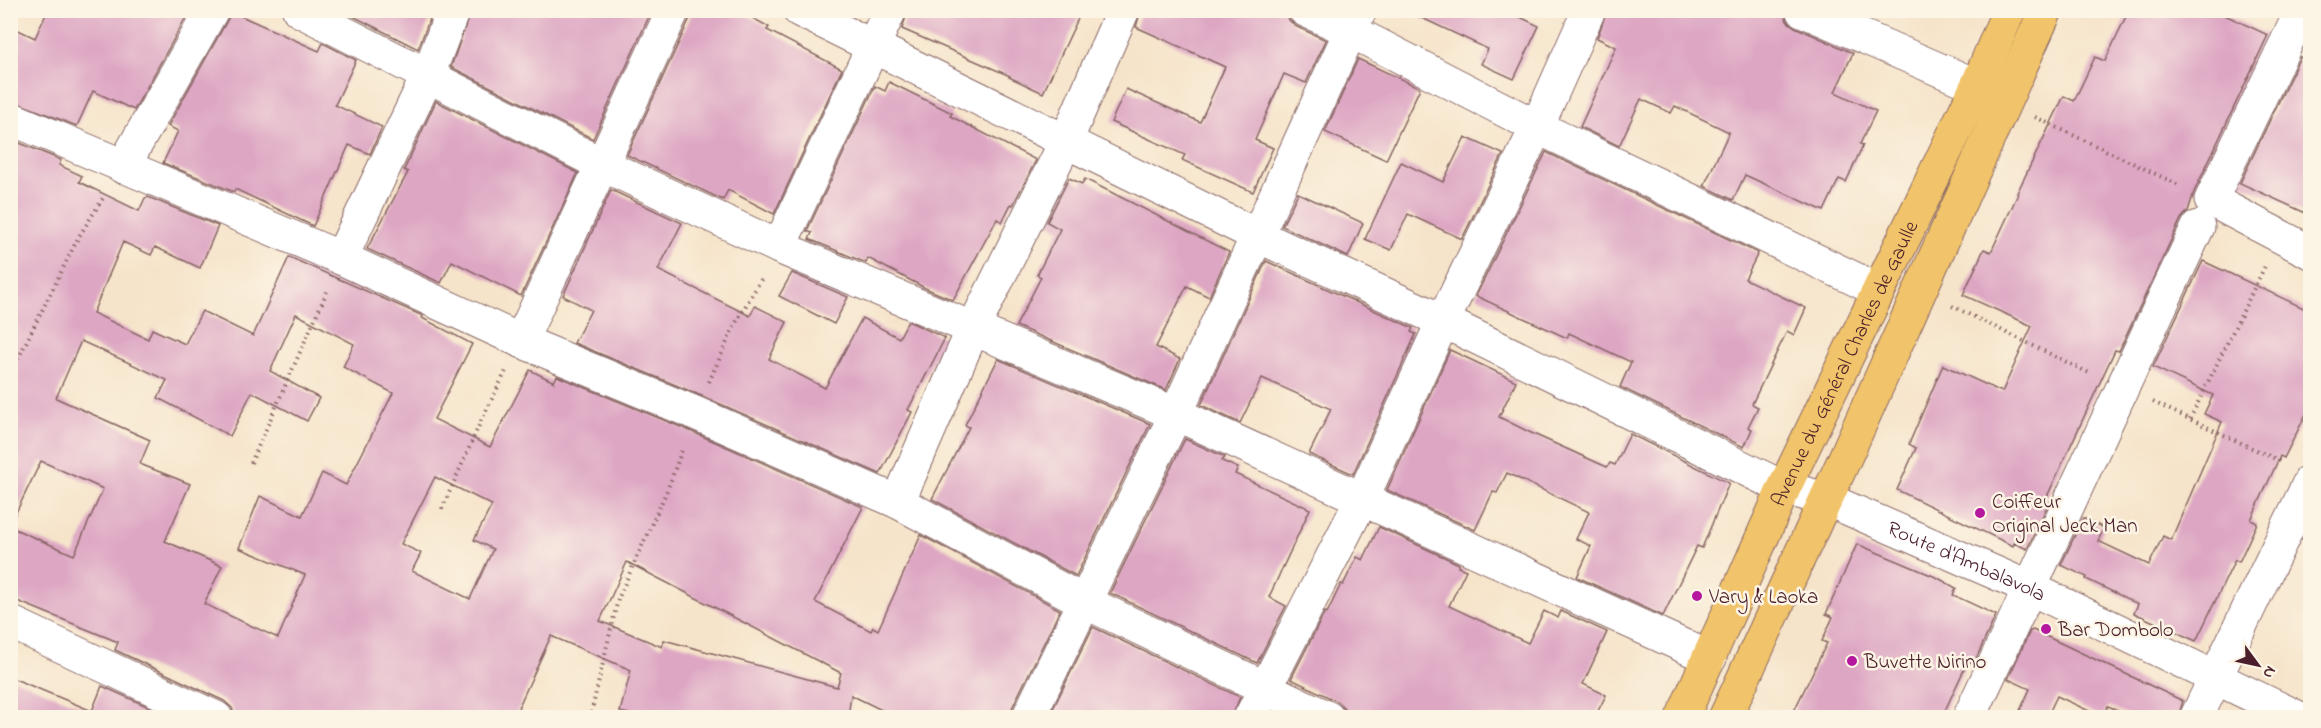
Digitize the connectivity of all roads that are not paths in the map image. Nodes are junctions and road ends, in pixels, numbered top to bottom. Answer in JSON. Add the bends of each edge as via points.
{"nodes":[{"id":1,"x":212,"y":10,"type":"edge"},
{"id":2,"x":299,"y":10,"type":"edge"},
{"id":3,"x":453,"y":10,"type":"edge"},
{"id":4,"x":673,"y":10,"type":"edge"},
{"id":5,"x":798,"y":10,"type":"edge"},
{"id":6,"x":890,"y":10,"type":"edge"},
{"id":7,"x":1123,"y":10,"type":"edge"},
{"id":8,"x":1305,"y":10,"type":"edge"},
{"id":9,"x":1589,"y":10,"type":"edge"},
{"id":10,"x":1802,"y":10,"type":"edge"},
{"id":11,"x":2009,"y":10,"type":"edge"},
{"id":12,"x":2046,"y":10,"type":"edge"},
{"id":13,"x":2302,"y":10,"type":"edge"},
{"id":14,"x":1356,"y":21,"type":"edge"},
{"id":15,"x":873,"y":47,"type":"junction"},
{"id":16,"x":428,"y":75,"type":"junction"},
{"id":17,"x":1974,"y":90,"type":"junction"},
{"id":18,"x":2003,"y":106,"type":"junction"},
{"id":19,"x":10,"y":118,"type":"edge"},
{"id":20,"x":1537,"y":127,"type":"junction"},
{"id":21,"x":1066,"y":141,"type":"junction"},
{"id":22,"x":603,"y":165,"type":"junction"},
{"id":23,"x":123,"y":167,"type":"junction"},
{"id":24,"x":2205,"y":214,"type":"junction"},
{"id":25,"x":1258,"y":236,"type":"junction"},
{"id":26,"x":779,"y":247,"type":"junction"},
{"id":27,"x":2310,"y":252,"type":"edge"},
{"id":28,"x":341,"y":258,"type":"junction"},
{"id":29,"x":1878,"y":290,"type":"junction"},
{"id":30,"x":1443,"y":321,"type":"junction"},
{"id":31,"x":973,"y":329,"type":"junction"},
{"id":32,"x":521,"y":341,"type":"junction"},
{"id":33,"x":1176,"y":414,"type":"junction"},
{"id":34,"x":2310,"y":481,"type":"edge"},
{"id":35,"x":1784,"y":488,"type":"junction"},
{"id":36,"x":1362,"y":499,"type":"junction"},
{"id":37,"x":1826,"y":499,"type":"junction"},
{"id":38,"x":898,"y":502,"type":"junction"},
{"id":39,"x":2030,"y":588,"type":"junction"},
{"id":40,"x":1085,"y":602,"type":"junction"},
{"id":41,"x":10,"y":622,"type":"edge"},
{"id":42,"x":1710,"y":658,"type":"junction"},
{"id":43,"x":2215,"y":677,"type":"junction"},
{"id":44,"x":1263,"y":688,"type":"junction"},
{"id":45,"x":216,"y":717,"type":"edge"},
{"id":46,"x":1028,"y":717,"type":"edge"},
{"id":47,"x":1250,"y":717,"type":"edge"},
{"id":48,"x":1328,"y":717,"type":"edge"},
{"id":49,"x":1682,"y":717,"type":"edge"},
{"id":50,"x":1725,"y":717,"type":"edge"},
{"id":51,"x":1969,"y":717,"type":"edge"},
{"id":52,"x":2196,"y":717,"type":"edge"},
{"id":53,"x":2299,"y":717,"type":"edge"}],
"edges":[{"from":1,"to":23,"type":"street"},
{"from":2,"to":16,"type":"street"},
{"from":3,"to":16,"type":"street"},
{"from":4,"to":22,"type":"street"},
{"from":5,"to":15,"type":"street","name":"Route d'Ambalavola"},
{"from":6,"to":15,"type":"street"},
{"from":7,"to":21,"type":"street"},
{"from":8,"to":14,"type":"street"},
{"from":9,"to":20,"type":"street"},
{"from":10,"to":17,"type":"street"},
{"from":11,"to":17,"type":"main road","name":"Avenue du Général Charles de Gaulle"},
{"from":12,"to":18,"type":"main road","name":"Avenue du Général Charles de Gaulle"},
{"from":13,"to":24,"type":"street"},
{"from":14,"to":20,"type":"street"},
{"from":14,"to":25,"type":"street"},
{"from":15,"to":21,"type":"street","name":"Route d'Ambalavola"},
{"from":15,"to":26,"type":"street"},
{"from":16,"to":22,"type":"street"},
{"from":16,"to":28,"type":"street"},
{"from":17,"to":18,"type":"main road"},
{"from":17,"to":18,"type":"main road"},
{"from":17,"to":29,"type":"main road","name":"Avenue du Général Charles de Gaulle"},
{"from":18,"to":37,"type":"main road","name":"Avenue du Général Charles de Gaulle"},
{"from":19,"to":23,"type":"street"},
{"from":20,"to":29,"type":"street"},
{"from":20,"to":30,"type":"street"},
{"from":21,"to":25,"type":"street","name":"Route d'Ambalavola"},
{"from":21,"to":31,"type":"street"},
{"from":22,"to":26,"type":"street"},
{"from":22,"to":32,"type":"street"},
{"from":23,"to":28,"type":"street"},
{"from":24,"to":27,"type":"street"},
{"from":24,"to":39,"type":"street"},
{"from":25,"to":30,"type":"street","name":"Route d'Ambalavola"},
{"from":25,"to":33,"type":"street"},
{"from":26,"to":31,"type":"street"},
{"from":28,"to":32,"type":"street"},
{"from":29,"to":35,"type":"main road","name":"Avenue du Général Charles de Gaulle"},
{"from":30,"to":35,"type":"street","name":"Route d'Ambalavola"},
{"from":30,"to":36,"type":"street"},
{"from":31,"to":33,"type":"street"},
{"from":31,"to":38,"type":"street"},
{"from":32,"to":38,"type":"street"},
{"from":33,"to":36,"type":"street"},
{"from":33,"to":40,"type":"street"},
{"from":34,"to":43,"type":"street"},
{"from":35,"to":37,"type":"street","name":"Route d'Ambalavola"},
{"from":35,"to":42,"type":"main road","name":"Avenue du Général Charles de Gaulle"},
{"from":36,"to":42,"type":"street"},
{"from":36,"to":44,"type":"street"},
{"from":37,"to":39,"type":"street","name":"Route d'Ambalavola"},
{"from":37,"to":50,"type":"main road","name":"Avenue du Général Charles de Gaulle"},
{"from":38,"to":40,"type":"street"},
{"from":39,"to":43,"type":"street","name":"Route d'Ambalavola"},
{"from":39,"to":51,"type":"street"},
{"from":40,"to":44,"type":"street"},
{"from":40,"to":46,"type":"street"},
{"from":41,"to":45,"type":"street"},
{"from":42,"to":49,"type":"main road","name":"Avenue du Général Charles de Gaulle"},
{"from":43,"to":52,"type":"street"},
{"from":43,"to":53,"type":"street","name":"Route d'Ambalavola"},
{"from":44,"to":47,"type":"street"},
{"from":44,"to":48,"type":"street"}]}
